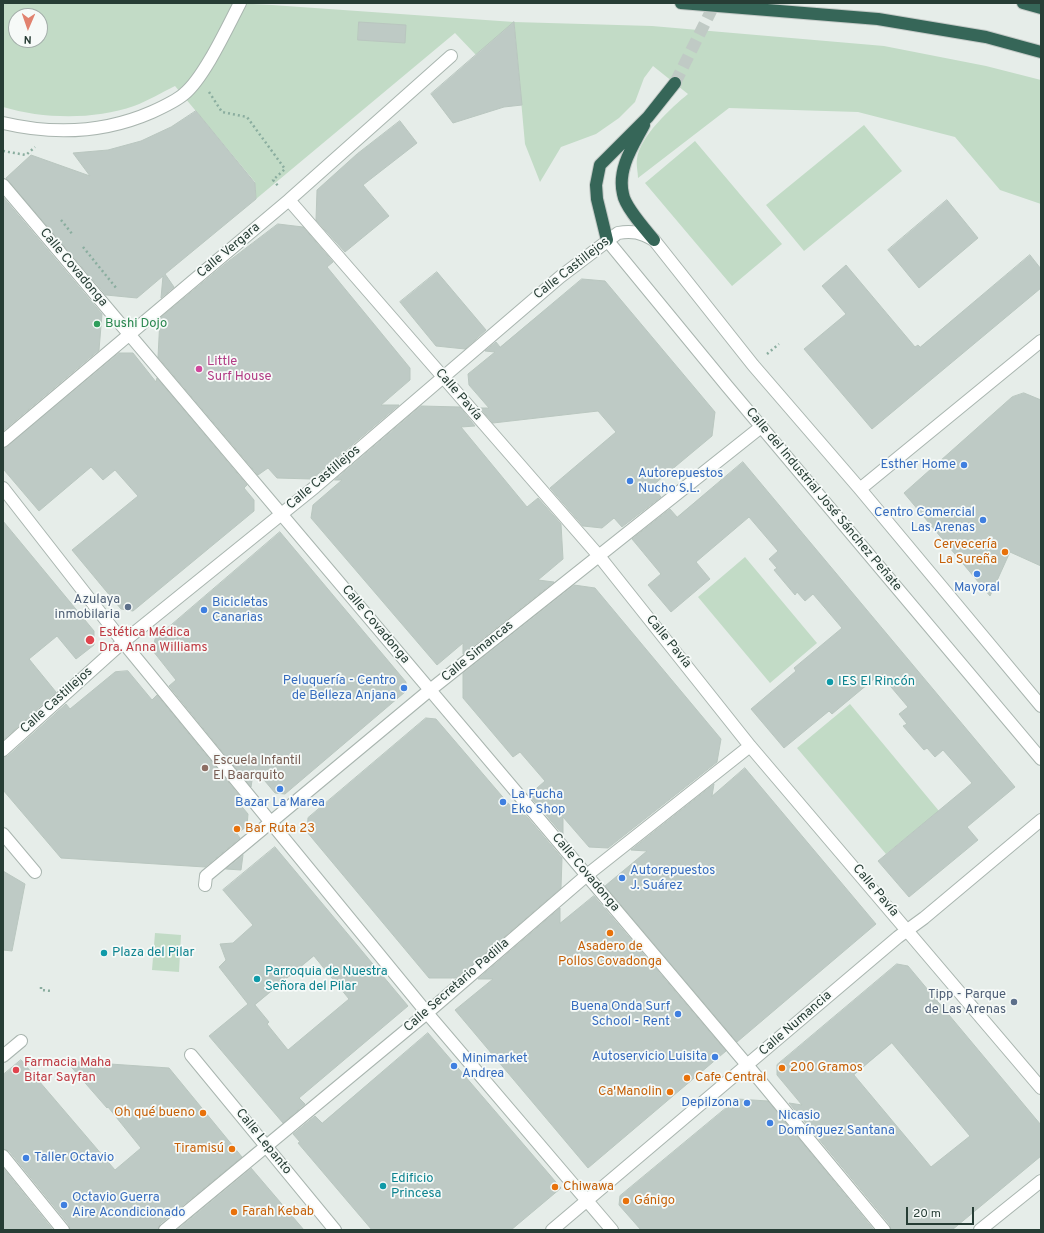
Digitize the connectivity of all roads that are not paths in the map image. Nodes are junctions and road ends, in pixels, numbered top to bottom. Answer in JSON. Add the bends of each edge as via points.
{"nodes":[{"id":1,"x":240,"y":3,"type":"edge"},
{"id":2,"x":681,"y":3,"type":"edge"},
{"id":3,"x":1023,"y":3,"type":"edge"},
{"id":4,"x":1041,"y":8,"type":"edge"},
{"id":5,"x":1041,"y":52,"type":"edge"},
{"id":6,"x":451,"y":56,"type":"dead end"},
{"id":7,"x":675,"y":82,"type":"tunnel mouth"},
{"id":8,"x":648,"y":117,"type":"junction"},
{"id":9,"x":3,"y":123,"type":"edge"},
{"id":10,"x":3,"y":185,"type":"edge"},
{"id":11,"x":289,"y":200,"type":"junction"},
{"id":12,"x":607,"y":240,"type":"junction"},
{"id":13,"x":654,"y":240,"type":"junction"},
{"id":14,"x":130,"y":335,"type":"junction"},
{"id":15,"x":1041,"y":341,"type":"edge"},
{"id":16,"x":442,"y":377,"type":"junction"},
{"id":17,"x":761,"y":426,"type":"junction"},
{"id":18,"x":3,"y":441,"type":"edge"},
{"id":19,"x":3,"y":488,"type":"edge"},
{"id":20,"x":860,"y":489,"type":"junction"},
{"id":21,"x":281,"y":514,"type":"junction"},
{"id":22,"x":599,"y":556,"type":"junction"},
{"id":23,"x":123,"y":642,"type":"junction"},
{"id":24,"x":430,"y":690,"type":"junction"},
{"id":25,"x":1041,"y":706,"type":"edge"},
{"id":26,"x":750,"y":746,"type":"junction"},
{"id":27,"x":3,"y":750,"type":"edge"},
{"id":28,"x":1041,"y":759,"type":"edge"},
{"id":29,"x":1041,"y":820,"type":"edge"},
{"id":30,"x":271,"y":822,"type":"junction"},
{"id":31,"x":3,"y":834,"type":"edge"},
{"id":32,"x":35,"y":872,"type":"dead end"},
{"id":33,"x":586,"y":875,"type":"junction"},
{"id":34,"x":205,"y":886,"type":"dead end"},
{"id":35,"x":908,"y":929,"type":"junction"},
{"id":36,"x":427,"y":1013,"type":"junction"},
{"id":37,"x":21,"y":1041,"type":"dead end"},
{"id":38,"x":191,"y":1055,"type":"dead end"},
{"id":39,"x":3,"y":1056,"type":"edge"},
{"id":40,"x":748,"y":1066,"type":"junction"},
{"id":41,"x":1041,"y":1088,"type":"edge"},
{"id":42,"x":266,"y":1146,"type":"junction"},
{"id":43,"x":3,"y":1156,"type":"edge"},
{"id":44,"x":1041,"y":1181,"type":"edge"},
{"id":45,"x":588,"y":1200,"type":"junction"},
{"id":46,"x":63,"y":1230,"type":"edge"},
{"id":47,"x":165,"y":1230,"type":"edge"},
{"id":48,"x":335,"y":1230,"type":"edge"},
{"id":49,"x":552,"y":1230,"type":"edge"},
{"id":50,"x":612,"y":1230,"type":"edge"},
{"id":51,"x":884,"y":1230,"type":"edge"},
{"id":52,"x":980,"y":1230,"type":"edge"}],
"edges":[{"from":1,"to":9,"type":"street","via":[[199,76],[185,94],[161,108],[134,120],[105,128],[52,131]]},
{"from":2,"to":5,"type":"highway","via":[[878,19],[986,37]]},
{"from":3,"to":4,"type":"highway"},
{"from":6,"to":11,"type":"street","name":"Calle Vergara"},
{"from":7,"to":8,"type":"highway"},
{"from":8,"to":12,"type":"highway","via":[[600,165],[597,174],[597,199]]},
{"from":8,"to":13,"type":"highway","via":[[626,162],[622,179],[623,195]]},
{"from":10,"to":14,"type":"street","name":"Calle Covadonga"},
{"from":11,"to":14,"type":"street","name":"Calle Vergara"},
{"from":11,"to":16,"type":"street","name":"Calle Pavía"},
{"from":12,"to":13,"type":"street","name":"Calle Castillejos","via":[[629,230]]},
{"from":12,"to":16,"type":"street","name":"Calle Castillejos"},
{"from":12,"to":17,"type":"street","name":"Calle del Industrial José Sánchez Peñate"},
{"from":13,"to":20,"type":"street","via":[[753,365]]},
{"from":14,"to":18,"type":"street","name":"Calle Vergara"},
{"from":14,"to":21,"type":"street","name":"Calle Covadonga"},
{"from":15,"to":20,"type":"street"},
{"from":16,"to":21,"type":"street","name":"Calle Castillejos"},
{"from":16,"to":22,"type":"street","name":"Calle Pavía"},
{"from":17,"to":22,"type":"street","name":"Calle Simancas"},
{"from":17,"to":28,"type":"street","name":"Calle del Industrial José Sánchez Peñate"},
{"from":19,"to":23,"type":"street"},
{"from":20,"to":25,"type":"street"},
{"from":21,"to":23,"type":"street","name":"Calle Castillejos"},
{"from":21,"to":24,"type":"street","name":"Calle Covadonga"},
{"from":22,"to":24,"type":"street","name":"Calle Simancas"},
{"from":22,"to":26,"type":"street","name":"Calle Pavía"},
{"from":23,"to":27,"type":"street","name":"Calle Castillejos"},
{"from":23,"to":30,"type":"street"},
{"from":24,"to":30,"type":"street","name":"Calle Simancas"},
{"from":24,"to":33,"type":"street","name":"Calle Covadonga"},
{"from":26,"to":33,"type":"street","name":"Calle Secretario Padilla"},
{"from":26,"to":35,"type":"street","name":"Calle Pavía"},
{"from":29,"to":35,"type":"street","name":"Calle Numancia"},
{"from":30,"to":34,"type":"street","name":"Calle Simancas","via":[[206,876]]},
{"from":30,"to":36,"type":"street"},
{"from":31,"to":32,"type":"street"},
{"from":33,"to":36,"type":"street","name":"Calle Secretario Padilla"},
{"from":33,"to":40,"type":"street","name":"Calle Covadonga"},
{"from":35,"to":40,"type":"street","name":"Calle Numancia"},
{"from":35,"to":41,"type":"street","name":"Calle Pavía"},
{"from":36,"to":42,"type":"street","name":"Calle Secretario Padilla"},
{"from":36,"to":45,"type":"street"},
{"from":37,"to":39,"type":"street"},
{"from":38,"to":42,"type":"street","name":"Calle Lepanto"},
{"from":40,"to":45,"type":"street","name":"Calle Numancia"},
{"from":40,"to":51,"type":"street","name":"Calle Covadonga"},
{"from":42,"to":47,"type":"street","name":"Calle Secretario Padilla"},
{"from":42,"to":48,"type":"street","name":"Calle Lepanto"},
{"from":43,"to":46,"type":"street"},
{"from":44,"to":52,"type":"street"},
{"from":45,"to":49,"type":"street","name":"Calle Numancia"},
{"from":45,"to":50,"type":"street"}]}
